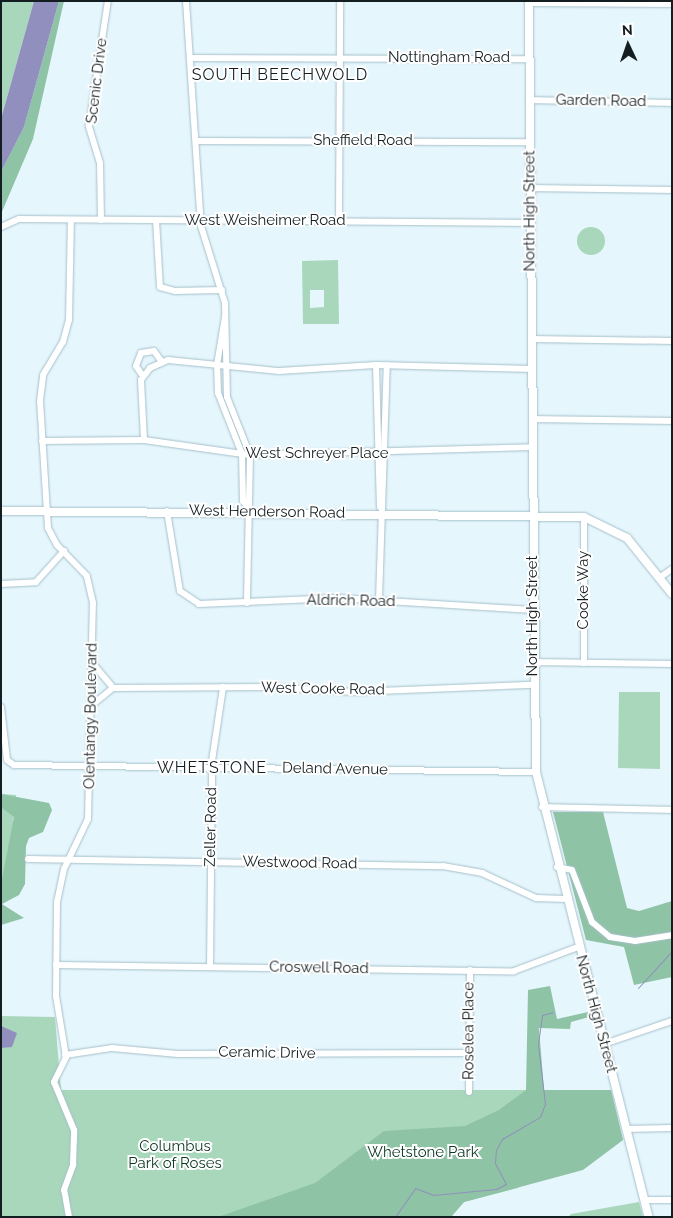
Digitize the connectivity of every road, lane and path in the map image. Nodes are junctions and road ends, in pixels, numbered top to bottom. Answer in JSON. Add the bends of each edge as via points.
{"nodes":[{"id":1,"x":108,"y":1,"type":"edge"},
{"id":2,"x":186,"y":1,"type":"edge"},
{"id":3,"x":340,"y":1,"type":"edge"},
{"id":4,"x":529,"y":2,"type":"edge"},
{"id":5,"x":672,"y":4,"type":"edge"},
{"id":6,"x":190,"y":58,"type":"junction"},
{"id":7,"x":340,"y":58,"type":"junction"},
{"id":8,"x":529,"y":59,"type":"junction"},
{"id":9,"x":530,"y":100,"type":"junction"},
{"id":10,"x":672,"y":102,"type":"edge"},
{"id":11,"x":196,"y":141,"type":"junction"},
{"id":12,"x":340,"y":141,"type":"junction"},
{"id":13,"x":530,"y":142,"type":"junction"},
{"id":14,"x":530,"y":188,"type":"junction"},
{"id":15,"x":672,"y":190,"type":"edge"},
{"id":16,"x":71,"y":220,"type":"junction"},
{"id":17,"x":101,"y":220,"type":"junction"},
{"id":18,"x":156,"y":220,"type":"junction"},
{"id":19,"x":201,"y":221,"type":"junction"},
{"id":20,"x":340,"y":222,"type":"junction"},
{"id":21,"x":530,"y":223,"type":"junction"},
{"id":22,"x":1,"y":227,"type":"edge"},
{"id":23,"x":222,"y":290,"type":"junction"},
{"id":24,"x":531,"y":339,"type":"junction"},
{"id":25,"x":672,"y":341,"type":"edge"},
{"id":26,"x":162,"y":362,"type":"junction"},
{"id":27,"x":376,"y":364,"type":"junction"},
{"id":28,"x":220,"y":365,"type":"junction"},
{"id":29,"x":387,"y":365,"type":"junction"},
{"id":30,"x":532,"y":369,"type":"junction"},
{"id":31,"x":143,"y":376,"type":"junction"},
{"id":32,"x":532,"y":419,"type":"junction"},
{"id":33,"x":672,"y":421,"type":"edge"},
{"id":34,"x":144,"y":440,"type":"junction"},
{"id":35,"x":42,"y":441,"type":"junction"},
{"id":36,"x":532,"y":447,"type":"junction"},
{"id":37,"x":242,"y":454,"type":"junction"},
{"id":38,"x":250,"y":455,"type":"junction"},
{"id":39,"x":377,"y":455,"type":"junction"},
{"id":40,"x":385,"y":455,"type":"junction"},
{"id":41,"x":248,"y":509,"type":"junction"},
{"id":42,"x":380,"y":510,"type":"junction"},
{"id":43,"x":1,"y":511,"type":"edge"},
{"id":44,"x":46,"y":511,"type":"junction"},
{"id":45,"x":167,"y":511,"type":"junction"},
{"id":46,"x":533,"y":515,"type":"junction"},
{"id":47,"x":584,"y":517,"type":"junction"},
{"id":48,"x":64,"y":551,"type":"junction"},
{"id":49,"x":672,"y":569,"type":"edge"},
{"id":50,"x":659,"y":578,"type":"junction"},
{"id":51,"x":1,"y":584,"type":"edge"},
{"id":52,"x":672,"y":594,"type":"edge"},
{"id":53,"x":379,"y":600,"type":"junction"},
{"id":54,"x":247,"y":603,"type":"junction"},
{"id":55,"x":533,"y":610,"type":"junction"},
{"id":56,"x":92,"y":661,"type":"junction"},
{"id":57,"x":533,"y":662,"type":"junction"},
{"id":58,"x":584,"y":663,"type":"junction"},
{"id":59,"x":672,"y":664,"type":"edge"},
{"id":60,"x":533,"y":685,"type":"junction"},
{"id":61,"x":223,"y":687,"type":"junction"},
{"id":62,"x":113,"y":688,"type":"junction"},
{"id":63,"x":1,"y":707,"type":"edge"},
{"id":64,"x":91,"y":707,"type":"junction"},
{"id":65,"x":90,"y":766,"type":"junction"},
{"id":66,"x":212,"y":768,"type":"junction"},
{"id":67,"x":536,"y":772,"type":"junction"},
{"id":68,"x":542,"y":807,"type":"junction"},
{"id":69,"x":672,"y":810,"type":"edge"},
{"id":70,"x":28,"y":859,"type":"dead end"},
{"id":71,"x":70,"y":859,"type":"junction"},
{"id":72,"x":211,"y":861,"type":"junction"},
{"id":73,"x":557,"y":867,"type":"junction"},
{"id":74,"x":566,"y":899,"type":"junction"},
{"id":75,"x":672,"y":935,"type":"edge"},
{"id":76,"x":578,"y":947,"type":"junction"},
{"id":77,"x":56,"y":965,"type":"junction"},
{"id":78,"x":210,"y":967,"type":"junction"},
{"id":79,"x":470,"y":970,"type":"junction"},
{"id":80,"x":672,"y":1020,"type":"edge"},
{"id":81,"x":604,"y":1044,"type":"junction"},
{"id":82,"x":469,"y":1053,"type":"junction"},
{"id":83,"x":65,"y":1055,"type":"junction"},
{"id":84,"x":469,"y":1092,"type":"dead end"},
{"id":85,"x":626,"y":1128,"type":"junction"},
{"id":86,"x":672,"y":1128,"type":"edge"},
{"id":87,"x":645,"y":1200,"type":"junction"},
{"id":88,"x":672,"y":1200,"type":"edge"},
{"id":89,"x":69,"y":1217,"type":"edge"},
{"id":90,"x":649,"y":1217,"type":"edge"}],
"edges":[{"from":1,"to":17,"type":"street","name":"Scenic Drive","via":[[90,126],[100,163]]},
{"from":2,"to":6,"type":"street"},
{"from":3,"to":7,"type":"street"},
{"from":4,"to":5,"type":"street"},
{"from":4,"to":8,"type":"main road","name":"North High Street"},
{"from":6,"to":7,"type":"street","name":"Nottingham Road"},
{"from":6,"to":11,"type":"street"},
{"from":7,"to":8,"type":"street","name":"Nottingham Road"},
{"from":7,"to":12,"type":"street"},
{"from":8,"to":9,"type":"main road","name":"North High Street"},
{"from":9,"to":10,"type":"street","name":"Garden Road"},
{"from":9,"to":13,"type":"main road","name":"North High Street"},
{"from":11,"to":12,"type":"street","name":"Sheffield Road"},
{"from":11,"to":19,"type":"street"},
{"from":12,"to":13,"type":"street","name":"Sheffield Road"},
{"from":12,"to":20,"type":"street"},
{"from":13,"to":14,"type":"main road","name":"North High Street"},
{"from":14,"to":15,"type":"street"},
{"from":14,"to":21,"type":"main road","name":"North High Street"},
{"from":16,"to":17,"type":"street","name":"West Weisheimer Road"},
{"from":16,"to":22,"type":"street","name":"West Weisheimer Road","via":[[13,220]]},
{"from":16,"to":35,"type":"street","name":"Olentangy Boulevard","via":[[69,320],[63,342],[43,375]]},
{"from":17,"to":18,"type":"street","name":"West Weisheimer Road"},
{"from":18,"to":19,"type":"street","name":"West Weisheimer Road"},
{"from":18,"to":23,"type":"street","via":[[158,281],[163,289]]},
{"from":19,"to":20,"type":"street","name":"West Weisheimer Road"},
{"from":19,"to":23,"type":"street","via":[[206,247]]},
{"from":20,"to":21,"type":"street","name":"West Weisheimer Road"},
{"from":21,"to":24,"type":"main road","name":"North High Street"},
{"from":23,"to":28,"type":"street","via":[[225,316]]},
{"from":24,"to":25,"type":"street"},
{"from":24,"to":30,"type":"main road","name":"North High Street"},
{"from":26,"to":28,"type":"street"},
{"from":26,"to":31,"type":"street"},
{"from":26,"to":31,"type":"street","via":[[151,351],[137,358],[136,369]]},
{"from":27,"to":28,"type":"street","via":[[279,372]]},
{"from":27,"to":29,"type":"street"},
{"from":27,"to":39,"type":"street"},
{"from":28,"to":37,"type":"street","via":[[222,408]]},
{"from":28,"to":38,"type":"street","via":[[227,396]]},
{"from":29,"to":30,"type":"street"},
{"from":29,"to":40,"type":"street"},
{"from":30,"to":32,"type":"main road","name":"North High Street"},
{"from":31,"to":34,"type":"street","via":[[139,395]]},
{"from":32,"to":33,"type":"street"},
{"from":32,"to":36,"type":"main road","name":"North High Street"},
{"from":34,"to":35,"type":"street","name":"West Schreyer Place"},
{"from":34,"to":37,"type":"street","name":"West Schreyer Place"},
{"from":35,"to":44,"type":"street","name":"Olentangy Boulevard"},
{"from":36,"to":40,"type":"street","name":"West Schreyer Place"},
{"from":36,"to":46,"type":"main road","name":"North High Street"},
{"from":37,"to":38,"type":"street","name":"West Schreyer Place"},
{"from":37,"to":41,"type":"street","via":[[243,501]]},
{"from":38,"to":39,"type":"street","name":"West Schreyer Place"},
{"from":38,"to":41,"type":"street","via":[[251,501]]},
{"from":39,"to":40,"type":"street","name":"West Schreyer Place"},
{"from":39,"to":42,"type":"street"},
{"from":40,"to":42,"type":"street"},
{"from":41,"to":42,"type":"main road","name":"West Henderson Road"},
{"from":41,"to":45,"type":"main road","name":"West Henderson Road"},
{"from":41,"to":54,"type":"street"},
{"from":42,"to":46,"type":"main road","name":"West Henderson Road"},
{"from":42,"to":53,"type":"street"},
{"from":43,"to":44,"type":"main road","name":"West Henderson Road"},
{"from":44,"to":45,"type":"main road","name":"West Henderson Road"},
{"from":44,"to":48,"type":"street","name":"Olentangy Boulevard","via":[[50,534]]},
{"from":45,"to":54,"type":"street","name":"Aldrich Road","via":[[182,594],[199,604]]},
{"from":46,"to":47,"type":"main road","name":"West Henderson Road"},
{"from":46,"to":55,"type":"main road","name":"North High Street"},
{"from":47,"to":50,"type":"main road","name":"West Henderson Road","via":[[621,532]]},
{"from":47,"to":58,"type":"street","name":"Cooke Way"},
{"from":48,"to":51,"type":"street","via":[[36,582]]},
{"from":48,"to":56,"type":"street","name":"Olentangy Boulevard","via":[[79,564],[90,585]]},
{"from":49,"to":50,"type":"street"},
{"from":50,"to":52,"type":"main road","name":"West Henderson Road"},
{"from":53,"to":54,"type":"street","name":"Aldrich Road"},
{"from":53,"to":55,"type":"street","name":"Aldrich Road"},
{"from":55,"to":57,"type":"main road","name":"North High Street"},
{"from":56,"to":62,"type":"street","via":[[103,682]]},
{"from":56,"to":64,"type":"street","name":"Olentangy Boulevard"},
{"from":57,"to":58,"type":"street"},
{"from":57,"to":60,"type":"main road","name":"North High Street"},
{"from":58,"to":59,"type":"street"},
{"from":60,"to":61,"type":"street","name":"West Cooke Road","via":[[355,692]]},
{"from":60,"to":67,"type":"main road","name":"North High Street"},
{"from":61,"to":62,"type":"street","name":"West Cooke Road"},
{"from":61,"to":66,"type":"street","name":"Zeller Road","via":[[215,719]]},
{"from":62,"to":64,"type":"street","via":[[99,695]]},
{"from":63,"to":65,"type":"street","name":"Deland Avenue","via":[[7,760],[14,765]]},
{"from":64,"to":65,"type":"street","name":"Olentangy Boulevard"},
{"from":65,"to":66,"type":"street","name":"Deland Avenue"},
{"from":65,"to":71,"type":"street","name":"Olentangy Boulevard","via":[[88,819]]},
{"from":66,"to":67,"type":"street","name":"Deland Avenue"},
{"from":66,"to":72,"type":"street","name":"Zeller Road"},
{"from":67,"to":68,"type":"main road","name":"North High Street"},
{"from":68,"to":69,"type":"street"},
{"from":68,"to":73,"type":"main road","name":"North High Street"},
{"from":70,"to":71,"type":"street","name":"Westwood Road"},
{"from":71,"to":72,"type":"street","name":"Westwood Road"},
{"from":71,"to":77,"type":"street","name":"Olentangy Boulevard","via":[[57,902]]},
{"from":72,"to":74,"type":"street","name":"Westwood Road","via":[[443,866],[482,873],[536,898]]},
{"from":72,"to":78,"type":"street","name":"Zeller Road"},
{"from":73,"to":74,"type":"main road","name":"North High Street"},
{"from":73,"to":75,"type":"street","via":[[571,868],[592,922],[610,937],[635,941]]},
{"from":74,"to":76,"type":"main road","name":"North High Street"},
{"from":76,"to":79,"type":"street","name":"Croswell Road","via":[[523,970]]},
{"from":76,"to":81,"type":"main road","name":"North High Street"},
{"from":77,"to":78,"type":"street","name":"Croswell Road"},
{"from":77,"to":83,"type":"street","name":"Olentangy Boulevard"},
{"from":78,"to":79,"type":"street","name":"Croswell Road"},
{"from":79,"to":82,"type":"street","name":"Roselea Place"},
{"from":80,"to":81,"type":"street"},
{"from":81,"to":85,"type":"main road","name":"North High Street"},
{"from":82,"to":83,"type":"street","name":"Ceramic Drive","via":[[178,1054],[107,1048]]},
{"from":82,"to":84,"type":"street","name":"Roselea Place"},
{"from":83,"to":89,"type":"street","name":"Olentangy Boulevard","via":[[54,1082],[74,1130],[73,1165],[64,1190]]},
{"from":85,"to":86,"type":"street"},
{"from":85,"to":87,"type":"main road","name":"North High Street"},
{"from":87,"to":88,"type":"street"},
{"from":87,"to":90,"type":"main road","name":"North High Street"}]}
